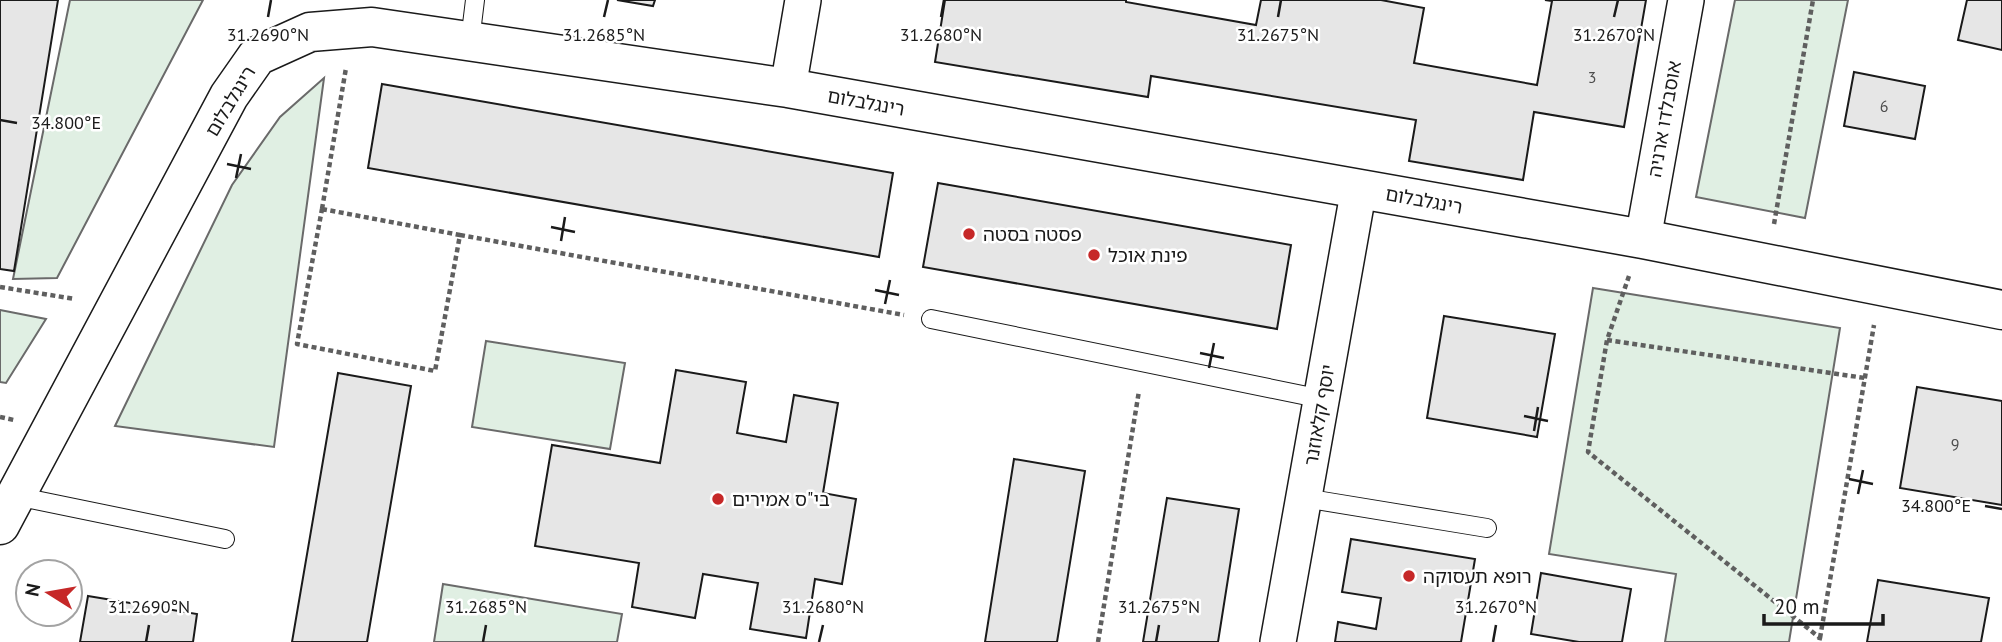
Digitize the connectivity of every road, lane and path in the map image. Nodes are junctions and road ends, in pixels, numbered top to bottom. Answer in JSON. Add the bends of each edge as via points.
{"nodes":[{"id":1,"x":475,"y":0,"type":"edge"},
{"id":2,"x":803,"y":0,"type":"edge"},
{"id":3,"x":1686,"y":0,"type":"edge"},
{"id":4,"x":1813,"y":0,"type":"edge"},
{"id":5,"x":352,"y":29,"type":"junction"},
{"id":6,"x":470,"y":41,"type":"junction"},
{"id":7,"x":788,"y":88,"type":"junction"},
{"id":8,"x":1359,"y":188,"type":"junction"},
{"id":9,"x":322,"y":209,"type":"junction"},
{"id":10,"x":460,"y":235,"type":"junction"},
{"id":11,"x":1643,"y":239,"type":"junction"},
{"id":12,"x":1767,"y":263,"type":"junction"},
{"id":13,"x":1881,"y":285,"type":"junction"},
{"id":14,"x":0,"y":288,"type":"edge"},
{"id":15,"x":117,"y":305,"type":"junction"},
{"id":16,"x":2002,"y":310,"type":"edge"},
{"id":17,"x":931,"y":319,"type":"joint"},
{"id":18,"x":1606,"y":340,"type":"junction"},
{"id":19,"x":1143,"y":363,"type":"junction"},
{"id":20,"x":1865,"y":378,"type":"junction"},
{"id":21,"x":1322,"y":400,"type":"junction"},
{"id":22,"x":1304,"y":498,"type":"junction"},
{"id":23,"x":8,"y":511,"type":"edge"},
{"id":24,"x":1487,"y":528,"type":"dead end"},
{"id":25,"x":225,"y":539,"type":"dead end"},
{"id":26,"x":1820,"y":640,"type":"edge"},
{"id":27,"x":1098,"y":642,"type":"edge"},
{"id":28,"x":1278,"y":642,"type":"edge"}],
"edges":[{"from":1,"to":6,"type":"lane"},
{"from":2,"to":7,"type":"street"},
{"from":3,"to":11,"type":"street","name":"אוסבלדו ארניה"},
{"from":4,"to":12,"type":"path"},
{"from":5,"to":6,"type":"street","name":"רינגלבלום","via":[[372,27]]},
{"from":5,"to":9,"type":"path"},
{"from":5,"to":15,"type":"street","name":"רינגלבלום","via":[[310,32],[257,56],[229,96]]},
{"from":6,"to":7,"type":"street","name":"רינגלבלום"},
{"from":7,"to":8,"type":"street","name":"רינגלבלום"},
{"from":8,"to":11,"type":"street","name":"רינגלבלום"},
{"from":8,"to":21,"type":"street","name":"יוסף קלאוזנר"},
{"from":9,"to":10,"type":"path"},
{"from":9,"to":10,"type":"path","via":[[297,344],[423,368],[435,370]]},
{"from":10,"to":17,"type":"path"},
{"from":11,"to":12,"type":"street","name":"רינגלבלום"},
{"from":11,"to":18,"type":"path"},
{"from":12,"to":13,"type":"street","name":"רינגלבלום"},
{"from":13,"to":16,"type":"street","name":"רינגלבלום"},
{"from":13,"to":20,"type":"path"},
{"from":14,"to":15,"type":"path"},
{"from":15,"to":23,"type":"street","name":"רינגלבלום"},
{"from":17,"to":19,"type":"lane"},
{"from":18,"to":20,"type":"path"},
{"from":18,"to":26,"type":"path","via":[[1587,452]]},
{"from":19,"to":21,"type":"lane"},
{"from":19,"to":27,"type":"path"},
{"from":20,"to":26,"type":"path"},
{"from":21,"to":22,"type":"street","name":"יוסף קלאוזנר"},
{"from":22,"to":24,"type":"lane"},
{"from":22,"to":28,"type":"street","name":"יוסף קלאוזנר"},
{"from":23,"to":25,"type":"lane"}]}
